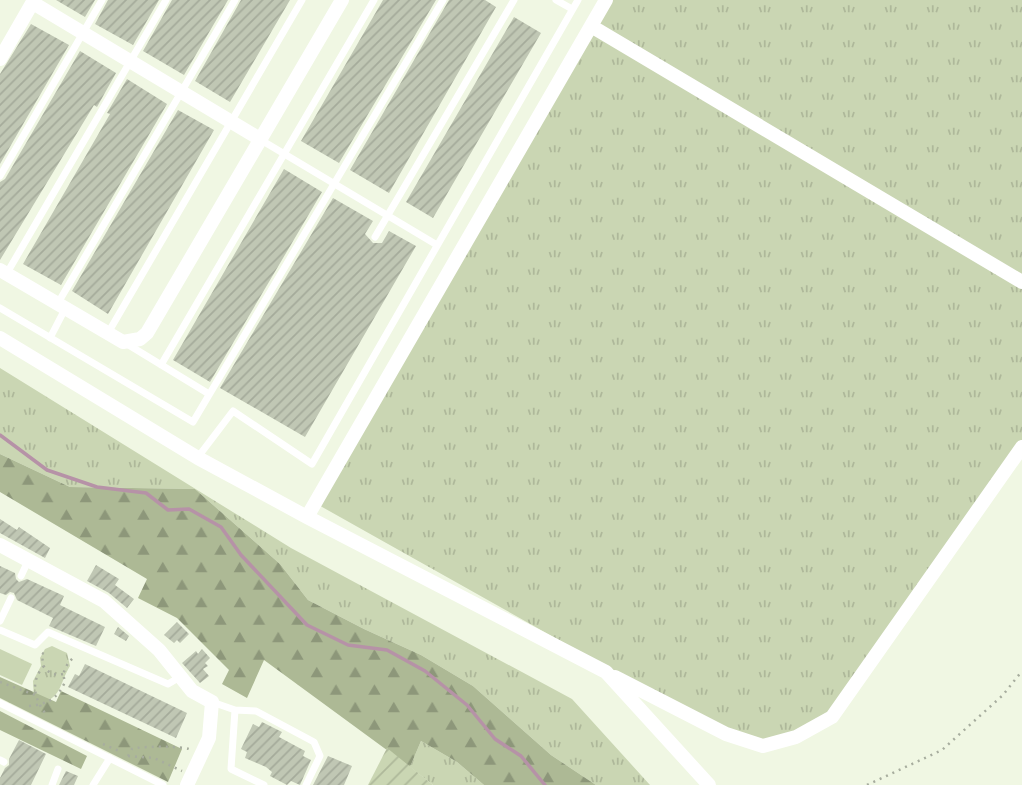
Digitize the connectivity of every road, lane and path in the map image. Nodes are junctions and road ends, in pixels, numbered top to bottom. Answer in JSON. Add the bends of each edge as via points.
{"nodes":[{"id":1,"x":102,"y":0,"type":"edge"},
{"id":2,"x":166,"y":0,"type":"edge"},
{"id":3,"x":235,"y":0,"type":"edge"},
{"id":4,"x":302,"y":0,"type":"edge"},
{"id":5,"x":341,"y":0,"type":"edge"},
{"id":6,"x":374,"y":0,"type":"edge"},
{"id":7,"x":443,"y":0,"type":"edge"},
{"id":8,"x":514,"y":0,"type":"edge"},
{"id":9,"x":556,"y":0,"type":"edge"},
{"id":10,"x":578,"y":0,"type":"edge"},
{"id":11,"x":606,"y":0,"type":"edge"},
{"id":12,"x":33,"y":2,"type":"edge"},
{"id":13,"x":572,"y":9,"type":"junction"},
{"id":14,"x":591,"y":26,"type":"junction"},
{"id":15,"x":83,"y":33,"type":"junction"},
{"id":16,"x":0,"y":59,"type":"edge"},
{"id":17,"x":130,"y":62,"type":"junction"},
{"id":18,"x":181,"y":92,"type":"junction"},
{"id":19,"x":231,"y":122,"type":"junction"},
{"id":20,"x":260,"y":139,"type":"junction"},
{"id":21,"x":285,"y":154,"type":"junction"},
{"id":22,"x":0,"y":176,"type":"edge"},
{"id":23,"x":334,"y":184,"type":"junction"},
{"id":24,"x":388,"y":216,"type":"junction"},
{"id":25,"x":375,"y":237,"type":"dead end"},
{"id":26,"x":437,"y":245,"type":"junction"},
{"id":27,"x":3,"y":271,"type":"edge"},
{"id":28,"x":1022,"y":282,"type":"edge"},
{"id":29,"x":62,"y":306,"type":"junction"},
{"id":30,"x":0,"y":308,"type":"edge"},
{"id":31,"x":108,"y":333,"type":"junction"},
{"id":32,"x":0,"y":338,"type":"edge"},
{"id":33,"x":50,"y":338,"type":"junction"},
{"id":34,"x":123,"y":342,"type":"junction"},
{"id":35,"x":161,"y":365,"type":"junction"},
{"id":36,"x":209,"y":394,"type":"junction"},
{"id":37,"x":1022,"y":447,"type":"edge"},
{"id":38,"x":198,"y":458,"type":"junction"},
{"id":39,"x":307,"y":517,"type":"junction"},
{"id":40,"x":0,"y":545,"type":"edge"},
{"id":41,"x":28,"y":560,"type":"junction"},
{"id":42,"x":21,"y":576,"type":"dead end"},
{"id":43,"x":11,"y":598,"type":"dead end"},
{"id":44,"x":0,"y":621,"type":"edge"},
{"id":45,"x":0,"y":630,"type":"edge"},
{"id":46,"x":35,"y":645,"type":"junction"},
{"id":47,"x":80,"y":646,"type":"junction"},
{"id":48,"x":44,"y":666,"type":"junction"},
{"id":49,"x":1022,"y":671,"type":"edge"},
{"id":50,"x":606,"y":672,"type":"junction"},
{"id":51,"x":63,"y":674,"type":"junction"},
{"id":52,"x":180,"y":677,"type":"junction"},
{"id":53,"x":0,"y":682,"type":"edge"},
{"id":54,"x":36,"y":695,"type":"junction"},
{"id":55,"x":0,"y":702,"type":"edge"},
{"id":56,"x":212,"y":702,"type":"junction"},
{"id":57,"x":39,"y":705,"type":"junction"},
{"id":58,"x":12,"y":709,"type":"junction"},
{"id":59,"x":235,"y":710,"type":"junction"},
{"id":60,"x":47,"y":715,"type":"dead end"},
{"id":61,"x":100,"y":743,"type":"dead end"},
{"id":62,"x":202,"y":754,"type":"junction"},
{"id":63,"x":128,"y":756,"type":"junction"},
{"id":64,"x":110,"y":758,"type":"junction"},
{"id":65,"x":58,"y":769,"type":"dead end"},
{"id":66,"x":190,"y":780,"type":"edge"},
{"id":67,"x":52,"y":785,"type":"edge"},
{"id":68,"x":93,"y":785,"type":"edge"},
{"id":69,"x":163,"y":785,"type":"edge"},
{"id":70,"x":264,"y":785,"type":"edge"},
{"id":71,"x":306,"y":785,"type":"edge"},
{"id":72,"x":709,"y":785,"type":"edge"},
{"id":73,"x":867,"y":785,"type":"edge"}],
"edges":[{"from":1,"to":15,"type":"lane"},
{"from":2,"to":17,"type":"lane"},
{"from":3,"to":18,"type":"lane"},
{"from":4,"to":19,"type":"lane"},
{"from":5,"to":20,"type":"street"},
{"from":6,"to":21,"type":"lane"},
{"from":7,"to":23,"type":"lane"},
{"from":8,"to":24,"type":"lane"},
{"from":9,"to":13,"type":"lane"},
{"from":10,"to":13,"type":"lane"},
{"from":11,"to":14,"type":"street"},
{"from":12,"to":15,"type":"street"},
{"from":12,"to":16,"type":"street"},
{"from":13,"to":26,"type":"lane"},
{"from":14,"to":28,"type":"street"},
{"from":14,"to":39,"type":"street"},
{"from":15,"to":17,"type":"street"},
{"from":15,"to":22,"type":"lane"},
{"from":17,"to":18,"type":"street"},
{"from":17,"to":27,"type":"lane"},
{"from":18,"to":19,"type":"street"},
{"from":18,"to":29,"type":"lane"},
{"from":19,"to":20,"type":"street"},
{"from":19,"to":31,"type":"lane"},
{"from":20,"to":21,"type":"lane"},
{"from":20,"to":34,"type":"street","via":[[147,333]]},
{"from":21,"to":23,"type":"lane"},
{"from":21,"to":35,"type":"lane"},
{"from":23,"to":24,"type":"lane"},
{"from":23,"to":36,"type":"lane"},
{"from":24,"to":25,"type":"lane"},
{"from":24,"to":26,"type":"lane"},
{"from":26,"to":38,"type":"lane","via":[[312,464],[233,411]]},
{"from":27,"to":29,"type":"street"},
{"from":29,"to":31,"type":"street"},
{"from":29,"to":33,"type":"lane"},
{"from":30,"to":33,"type":"lane"},
{"from":31,"to":34,"type":"street"},
{"from":32,"to":38,"type":"street"},
{"from":33,"to":36,"type":"lane","via":[[192,422]]},
{"from":34,"to":35,"type":"lane"},
{"from":35,"to":36,"type":"lane"},
{"from":37,"to":50,"type":"street","via":[[832,717],[796,737],[763,746],[726,734]]},
{"from":38,"to":39,"type":"street"},
{"from":39,"to":50,"type":"street"},
{"from":40,"to":41,"type":"street"},
{"from":41,"to":42,"type":"lane"},
{"from":41,"to":52,"type":"street","via":[[104,601],[159,650]]},
{"from":43,"to":44,"type":"lane"},
{"from":45,"to":46,"type":"lane"},
{"from":46,"to":47,"type":"lane","via":[[48,632]]},
{"from":46,"to":48,"type":"path","via":[[44,654]]},
{"from":47,"to":51,"type":"path"},
{"from":47,"to":52,"type":"lane","via":[[168,684]]},
{"from":48,"to":51,"type":"path","via":[[51,674]]},
{"from":48,"to":54,"type":"path","via":[[34,682]]},
{"from":49,"to":73,"type":"path","via":[[1003,695],[942,750]]},
{"from":50,"to":72,"type":"street"},
{"from":51,"to":57,"type":"path","via":[[65,682],[59,694]]},
{"from":52,"to":56,"type":"street","via":[[192,691]]},
{"from":53,"to":54,"type":"path"},
{"from":54,"to":57,"type":"path"},
{"from":55,"to":58,"type":"lane"},
{"from":56,"to":59,"type":"lane"},
{"from":56,"to":62,"type":"street","via":[[209,738]]},
{"from":57,"to":58,"type":"path"},
{"from":57,"to":60,"type":"path"},
{"from":58,"to":64,"type":"lane"},
{"from":59,"to":70,"type":"lane","via":[[231,769]]},
{"from":59,"to":71,"type":"lane","via":[[256,711],[314,742],[320,755]]},
{"from":61,"to":63,"type":"path"},
{"from":62,"to":63,"type":"path","via":[[183,746],[139,747]]},
{"from":62,"to":66,"type":"street"},
{"from":63,"to":66,"type":"path","via":[[154,758]]},
{"from":64,"to":68,"type":"lane"},
{"from":64,"to":69,"type":"lane"},
{"from":65,"to":67,"type":"lane"}]}
